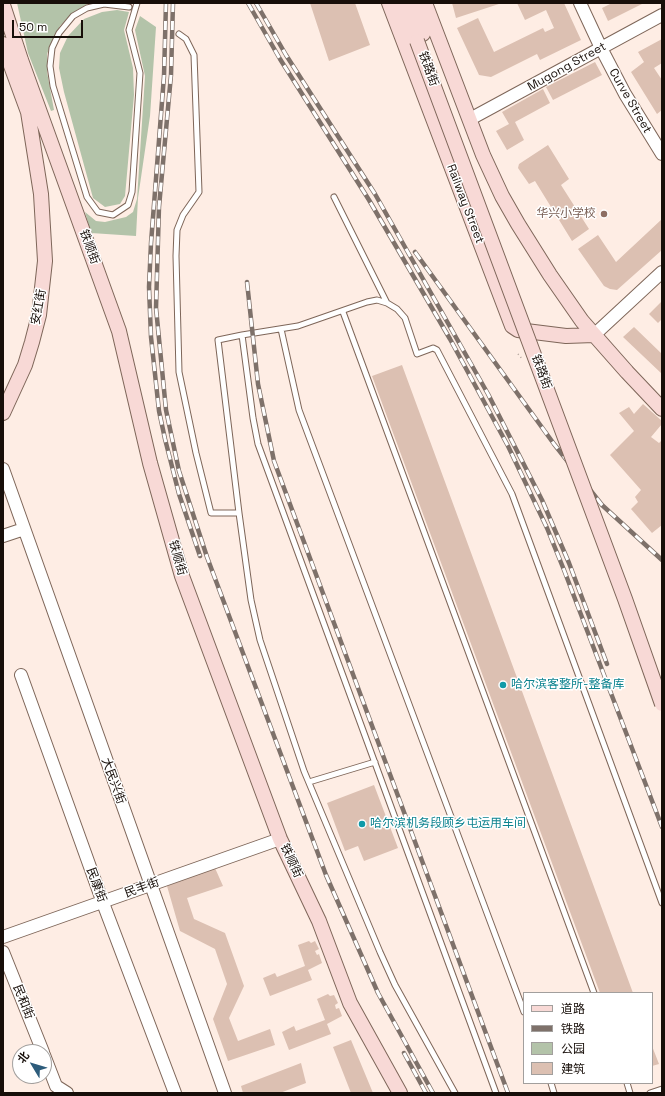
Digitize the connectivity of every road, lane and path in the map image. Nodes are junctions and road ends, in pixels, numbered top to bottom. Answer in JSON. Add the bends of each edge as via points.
{"nodes":[{"id":1,"x":137,"y":3,"type":"edge"},
{"id":2,"x":390,"y":3,"type":"edge"},
{"id":3,"x":403,"y":3,"type":"edge"},
{"id":4,"x":414,"y":3,"type":"edge"},
{"id":5,"x":425,"y":3,"type":"edge"},
{"id":6,"x":580,"y":3,"type":"edge"},
{"id":7,"x":3,"y":5,"type":"edge"},
{"id":8,"x":129,"y":7,"type":"dead end"},
{"id":9,"x":662,"y":15,"type":"edge"},
{"id":10,"x":179,"y":34,"type":"dead end"},
{"id":11,"x":421,"y":40,"type":"junction"},
{"id":12,"x":3,"y":44,"type":"edge"},
{"id":13,"x":601,"y":48,"type":"junction"},
{"id":14,"x":472,"y":118,"type":"dead end"},
{"id":15,"x":662,"y":154,"type":"edge"},
{"id":16,"x":334,"y":196,"type":"dead end"},
{"id":17,"x":662,"y":272,"type":"edge"},
{"id":18,"x":387,"y":303,"type":"junction"},
{"id":19,"x":343,"y":312,"type":"junction"},
{"id":20,"x":281,"y":329,"type":"junction"},
{"id":21,"x":242,"y":335,"type":"junction"},
{"id":22,"x":594,"y":336,"type":"junction"},
{"id":23,"x":662,"y":409,"type":"edge"},
{"id":24,"x":3,"y":413,"type":"edge"},
{"id":25,"x":3,"y":469,"type":"edge"},
{"id":26,"x":239,"y":513,"type":"junction"},
{"id":27,"x":24,"y":529,"type":"junction"},
{"id":28,"x":3,"y":536,"type":"edge"},
{"id":29,"x":21,"y":675,"type":"dead end"},
{"id":30,"x":662,"y":677,"type":"edge"},
{"id":31,"x":662,"y":704,"type":"edge"},
{"id":32,"x":375,"y":762,"type":"junction"},
{"id":33,"x":309,"y":782,"type":"junction"},
{"id":34,"x":280,"y":839,"type":"junction"},
{"id":35,"x":151,"y":885,"type":"junction"},
{"id":36,"x":103,"y":902,"type":"junction"},
{"id":37,"x":662,"y":903,"type":"edge"},
{"id":38,"x":3,"y":936,"type":"edge"},
{"id":39,"x":3,"y":952,"type":"edge"},
{"id":40,"x":594,"y":992,"type":"edge"},
{"id":41,"x":523,"y":1009,"type":"edge"},
{"id":42,"x":40,"y":1044,"type":"edge"},
{"id":43,"x":52,"y":1076,"type":"edge"},
{"id":44,"x":662,"y":1089,"type":"edge"},
{"id":45,"x":67,"y":1093,"type":"edge"},
{"id":46,"x":175,"y":1093,"type":"edge"},
{"id":47,"x":225,"y":1093,"type":"edge"},
{"id":48,"x":400,"y":1093,"type":"edge"},
{"id":49,"x":454,"y":1093,"type":"edge"},
{"id":50,"x":496,"y":1093,"type":"edge"},
{"id":51,"x":650,"y":1093,"type":"edge"}],
"edges":[{"from":1,"to":8,"type":"lane","via":[[129,30],[140,73],[132,192],[128,205],[113,215],[98,212],[87,197],[53,86],[50,66],[56,38],[73,16],[87,8],[104,4]]},
{"from":2,"to":22,"type":"main road","name":"Railway Street","via":[[512,326],[518,330],[566,336]]},
{"from":3,"to":11,"type":"main road"},
{"from":4,"to":11,"type":"main road"},
{"from":5,"to":22,"type":"main road","name":"铁路街","via":[[502,196],[550,275]]},
{"from":6,"to":13,"type":"street","name":"Curve Street"},
{"from":7,"to":34,"type":"main road","name":"铁顺街","via":[[120,331],[150,463],[182,576]]},
{"from":9,"to":13,"type":"street","name":"Mugong Street"},
{"from":10,"to":26,"type":"lane","via":[[186,39],[194,54],[199,192],[177,230],[179,372],[211,513]]},
{"from":11,"to":30,"type":"main road","via":[[539,339]]},
{"from":11,"to":31,"type":"main road","name":"铁路街","bridge":true},
{"from":12,"to":24,"type":"main road","name":"安红街","via":[[28,112],[41,194],[44,261],[39,315],[25,365]]},
{"from":13,"to":14,"type":"street","name":"Mugong Street"},
{"from":13,"to":15,"type":"street","name":"Curve Street","via":[[625,94]]},
{"from":16,"to":18,"type":"lane"},
{"from":17,"to":22,"type":"street"},
{"from":18,"to":19,"type":"lane","via":[[377,300],[367,302]]},
{"from":18,"to":37,"type":"lane","via":[[405,318],[417,354],[433,348],[437,350],[512,494]]},
{"from":19,"to":20,"type":"lane"},
{"from":19,"to":40,"type":"lane"},
{"from":20,"to":21,"type":"lane"},
{"from":20,"to":41,"type":"lane","via":[[300,410]]},
{"from":21,"to":26,"type":"lane","via":[[218,340]]},
{"from":21,"to":32,"type":"lane","via":[[258,444]]},
{"from":22,"to":23,"type":"main road","name":"铁路街"},
{"from":25,"to":27,"type":"street","name":"大民兴街"},
{"from":26,"to":33,"type":"lane","via":[[251,600],[260,640]]},
{"from":27,"to":28,"type":"street"},
{"from":27,"to":35,"type":"street","name":"大民兴街"},
{"from":29,"to":36,"type":"street","name":"民康街"},
{"from":32,"to":33,"type":"lane"},
{"from":32,"to":50,"type":"lane"},
{"from":33,"to":49,"type":"lane","via":[[392,979]]},
{"from":34,"to":35,"type":"street","name":"民丰街"},
{"from":34,"to":48,"type":"main road","name":"铁顺街","via":[[319,921],[350,1003]]},
{"from":35,"to":36,"type":"street","name":"民丰街"},
{"from":35,"to":47,"type":"street","name":"大民兴街"},
{"from":36,"to":38,"type":"street","name":"民丰街"},
{"from":36,"to":46,"type":"street","name":"民康街"},
{"from":39,"to":42,"type":"street","name":"民和街"},
{"from":43,"to":45,"type":"street","via":[[56,1086]]},
{"from":44,"to":51,"type":"lane"}]}
